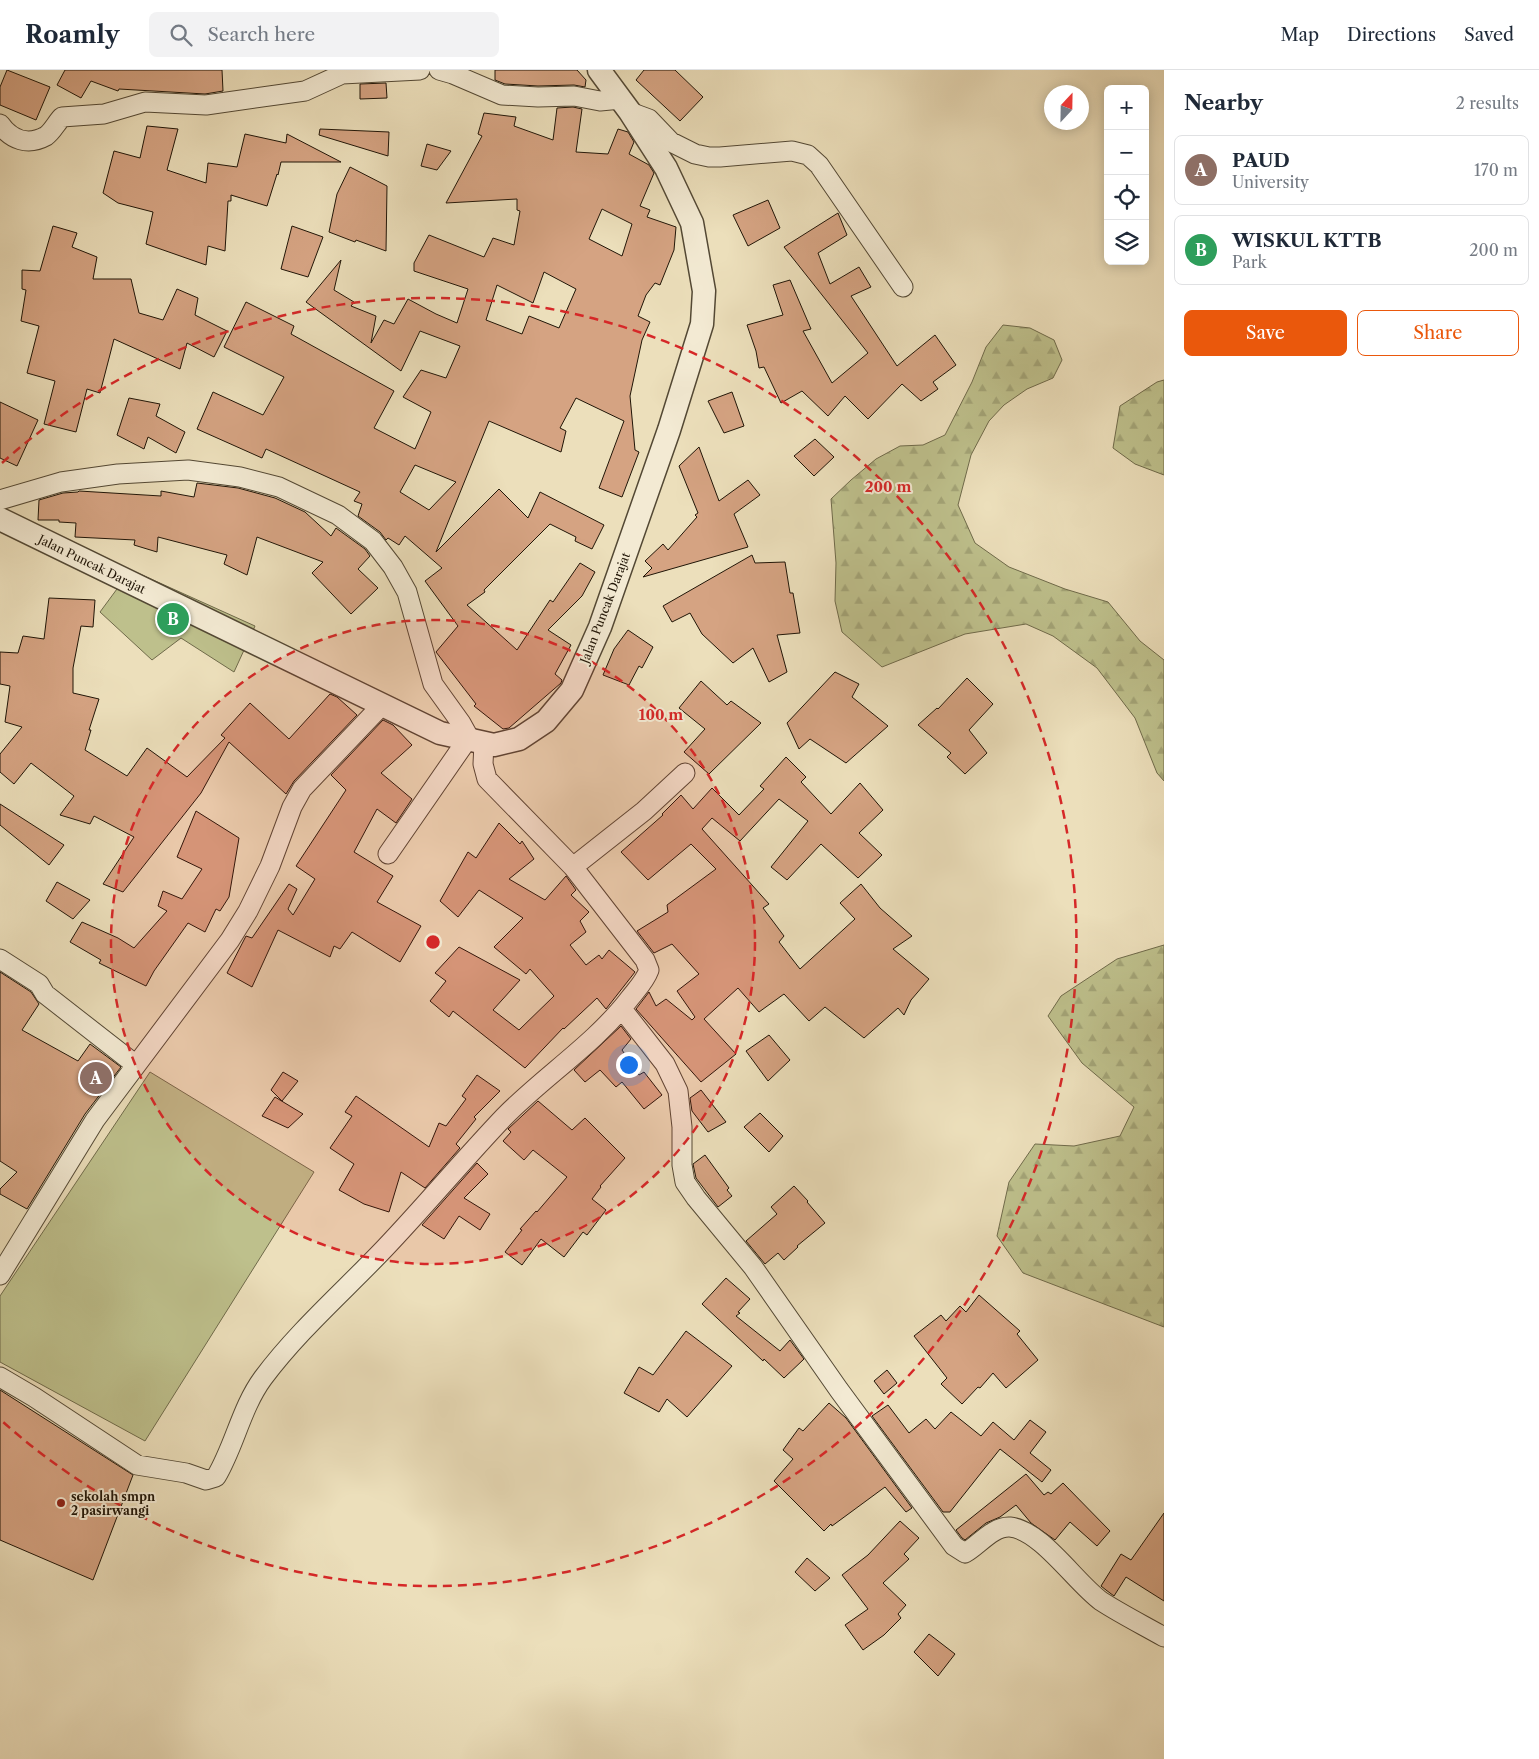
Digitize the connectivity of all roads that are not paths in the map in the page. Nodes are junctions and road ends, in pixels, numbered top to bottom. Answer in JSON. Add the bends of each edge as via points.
{"nodes":[{"id":1,"x":420,"y":70,"type":"edge"},
{"id":2,"x":439,"y":70,"type":"edge"},
{"id":3,"x":599,"y":70,"type":"edge"},
{"id":4,"x":626,"y":106,"type":"junction"},
{"id":5,"x":0,"y":124,"type":"edge"},
{"id":6,"x":903,"y":287,"type":"dead end"},
{"id":7,"x":0,"y":500,"type":"edge"},
{"id":8,"x":0,"y":519,"type":"edge"},
{"id":9,"x":382,"y":705,"type":"junction"},
{"id":10,"x":474,"y":741,"type":"junction"},
{"id":11,"x":685,"y":773,"type":"dead end"},
{"id":12,"x":388,"y":854,"type":"dead end"},
{"id":13,"x":573,"y":867,"type":"junction"},
{"id":14,"x":0,"y":959,"type":"edge"},
{"id":15,"x":622,"y":1009,"type":"junction"},
{"id":16,"x":136,"y":1065,"type":"junction"},
{"id":17,"x":0,"y":1275,"type":"edge"},
{"id":18,"x":0,"y":1377,"type":"edge"},
{"id":19,"x":1164,"y":1637,"type":"edge"}],
"edges":[{"from":1,"to":5,"type":"street","via":[[342,74],[305,91],[206,105],[145,102],[104,114],[62,117],[47,135],[31,140],[16,140]]},
{"from":2,"to":4,"type":"street","via":[[502,95],[574,96]]},
{"from":3,"to":4,"type":"street","name":"Jalan Puncak Darajat"},
{"from":4,"to":6,"type":"street","via":[[648,119],[671,142],[695,154],[720,157],[792,150],[808,154],[819,165]]},
{"from":4,"to":10,"type":"street","name":"Jalan Puncak Darajat","via":[[666,168],[692,223],[704,291],[702,324],[669,430],[600,626],[572,690],[546,721],[519,739],[494,745]]},
{"from":7,"to":10,"type":"street","via":[[61,482],[118,474],[188,470],[240,477],[279,487],[338,515],[373,541],[393,567],[407,592],[434,684]]},
{"from":8,"to":9,"type":"street","name":"Jalan Puncak Darajat"},
{"from":9,"to":10,"type":"street","name":"Jalan Puncak Darajat","via":[[440,733]]},
{"from":9,"to":16,"type":"street","via":[[302,789],[270,866],[239,926]]},
{"from":10,"to":12,"type":"street"},
{"from":10,"to":13,"type":"street","via":[[487,778]]},
{"from":11,"to":13,"type":"street","via":[[644,811]]},
{"from":13,"to":15,"type":"street","via":[[647,963],[647,976]]},
{"from":14,"to":16,"type":"street","via":[[39,984],[45,994]]},
{"from":15,"to":18,"type":"street","via":[[505,1116],[385,1248],[292,1343],[247,1404],[216,1477],[206,1480],[186,1473],[137,1466],[34,1396]]},
{"from":15,"to":19,"type":"street","via":[[665,1064],[678,1091],[685,1182],[753,1268],[954,1546],[965,1553],[1000,1528],[1024,1531],[1100,1600]]},
{"from":16,"to":17,"type":"street","via":[[95,1120]]}]}
